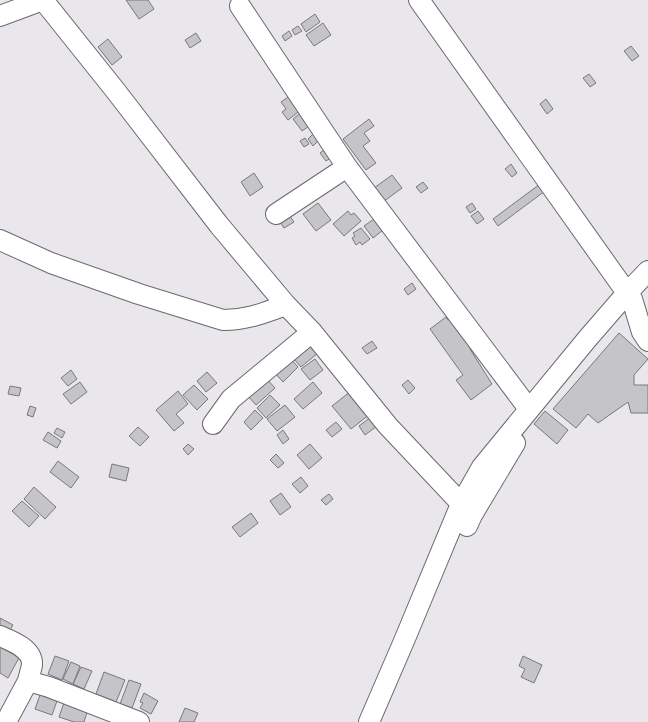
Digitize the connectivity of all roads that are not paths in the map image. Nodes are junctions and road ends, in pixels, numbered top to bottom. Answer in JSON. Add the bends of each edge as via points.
{"nodes":[{"id":1,"x":43,"y":0,"type":"edge"},
{"id":2,"x":419,"y":0,"type":"edge"},
{"id":3,"x":240,"y":6,"type":"dead end"},
{"id":4,"x":0,"y":16,"type":"edge"},
{"id":5,"x":347,"y":168,"type":"junction"},
{"id":6,"x":276,"y":214,"type":"dead end"},
{"id":7,"x":0,"y":240,"type":"edge"},
{"id":8,"x":648,"y":271,"type":"edge"},
{"id":9,"x":636,"y":294,"type":"edge"},
{"id":10,"x":286,"y":304,"type":"junction"},
{"id":11,"x":312,"y":332,"type":"junction"},
{"id":12,"x":648,"y":341,"type":"edge"},
{"id":13,"x":529,"y":409,"type":"junction"},
{"id":14,"x":213,"y":424,"type":"dead end"},
{"id":15,"x":466,"y":509,"type":"junction"},
{"id":16,"x":0,"y":636,"type":"edge"},
{"id":17,"x":28,"y":681,"type":"junction"},
{"id":18,"x":6,"y":722,"type":"edge"},
{"id":19,"x":139,"y":722,"type":"edge"},
{"id":20,"x":369,"y":722,"type":"edge"},
{"id":21,"x":383,"y":722,"type":"edge"}],
"edges":[{"from":1,"to":4,"type":"street"},
{"from":1,"to":10,"type":"street","via":[[219,225]]},
{"from":2,"to":9,"type":"street"},
{"from":3,"to":5,"type":"street"},
{"from":5,"to":6,"type":"street"},
{"from":5,"to":13,"type":"street"},
{"from":7,"to":10,"type":"street","via":[[50,263],[223,320],[254,316]]},
{"from":8,"to":9,"type":"street"},
{"from":9,"to":12,"type":"street","via":[[642,332]]},
{"from":9,"to":13,"type":"street","via":[[588,338]]},
{"from":9,"to":15,"type":"street","via":[[523,431]]},
{"from":10,"to":11,"type":"street"},
{"from":11,"to":14,"type":"street","via":[[231,399]]},
{"from":11,"to":15,"type":"street","via":[[388,426]]},
{"from":13,"to":15,"type":"street","via":[[482,467]]},
{"from":15,"to":20,"type":"street"},
{"from":15,"to":21,"type":"street"},
{"from":16,"to":17,"type":"street","via":[[29,653],[32,663]]},
{"from":17,"to":18,"type":"street"},
{"from":17,"to":19,"type":"street"}]}
